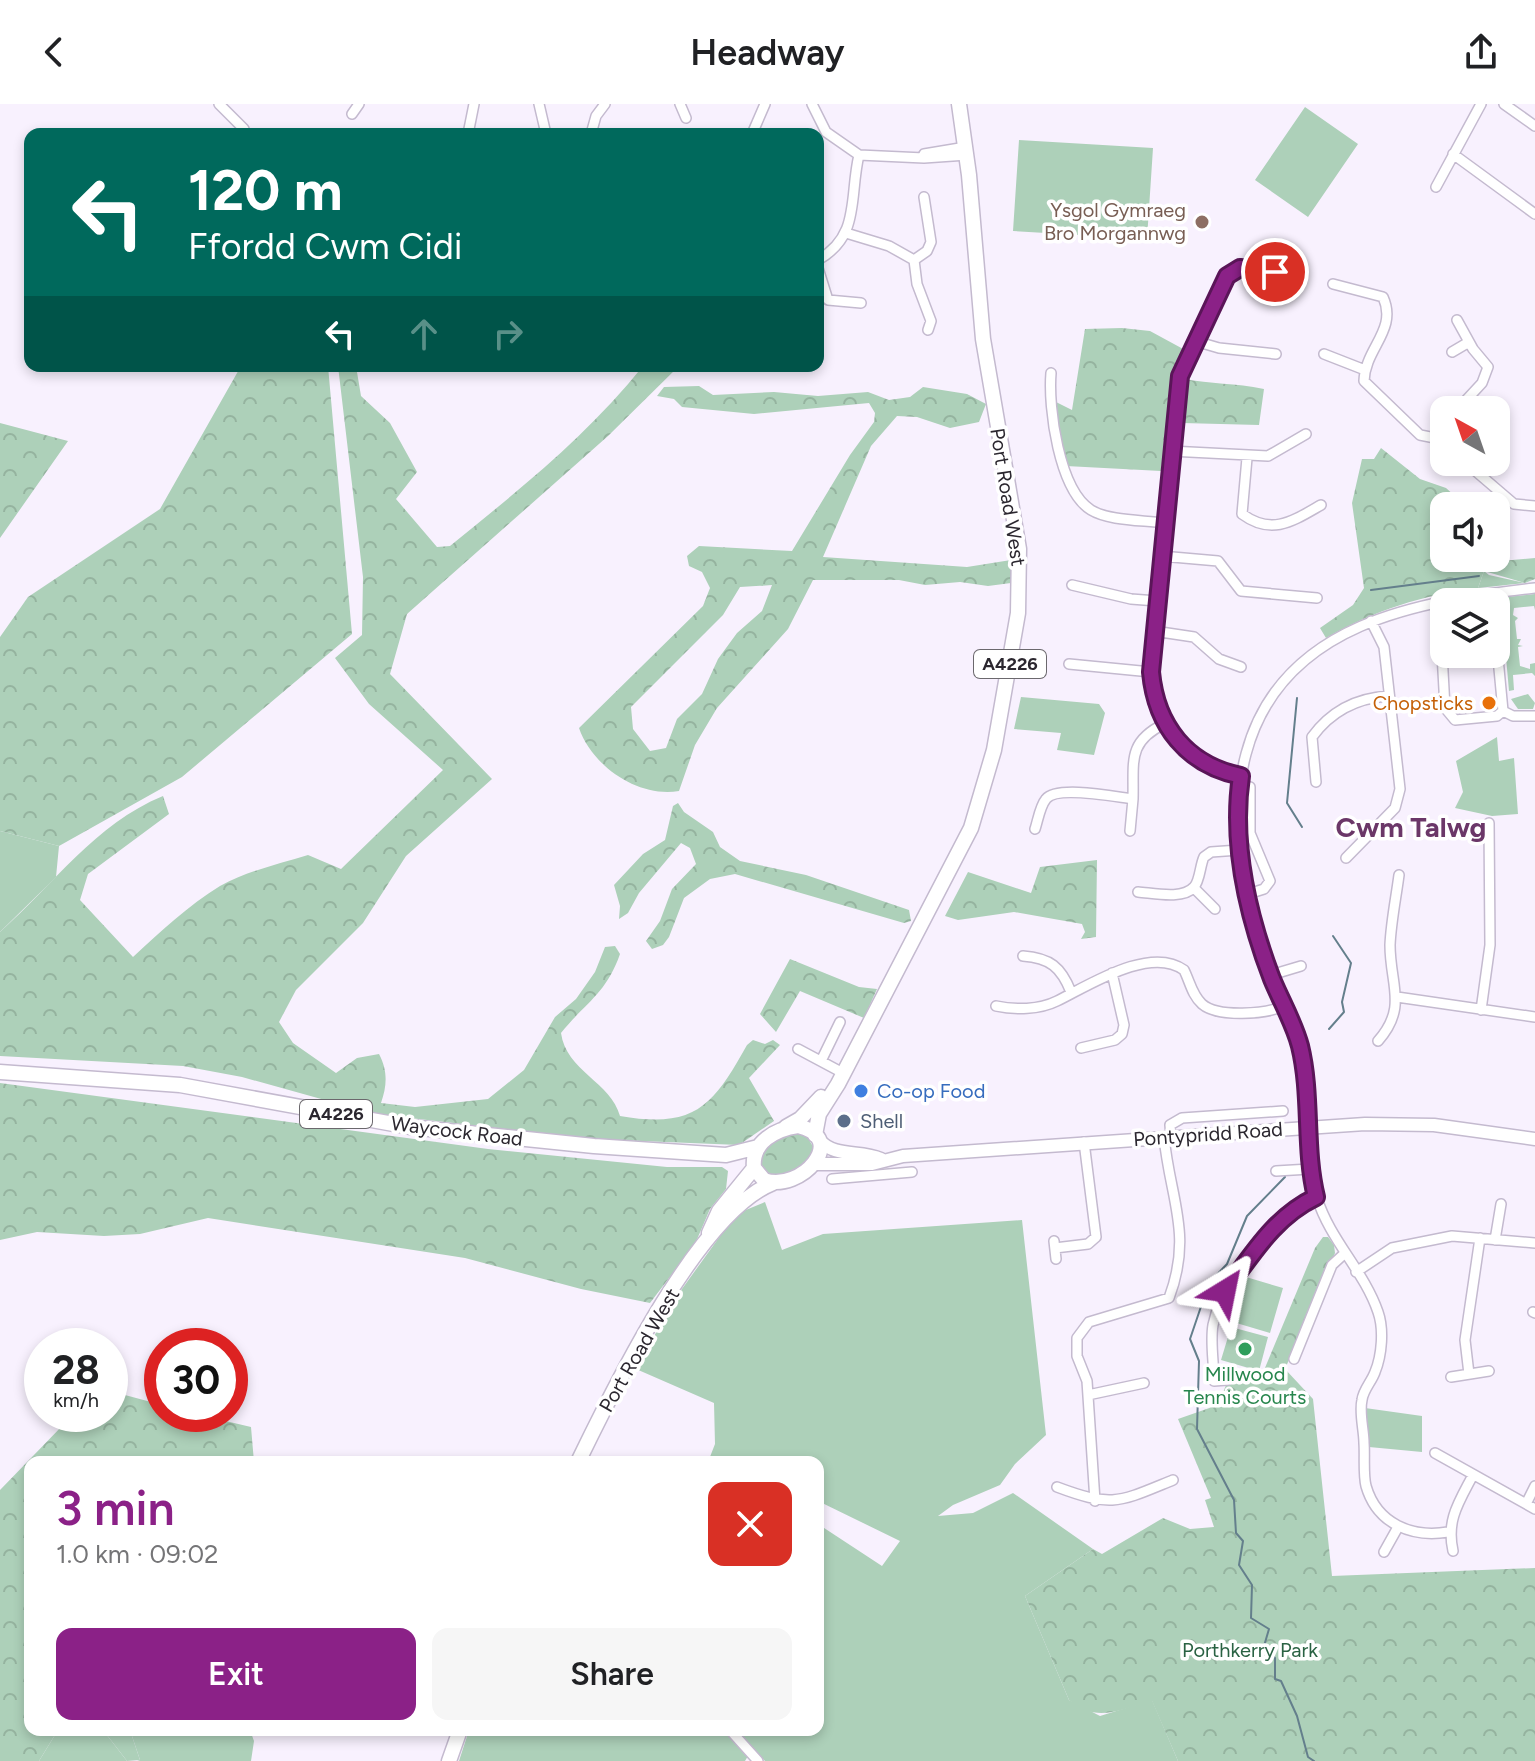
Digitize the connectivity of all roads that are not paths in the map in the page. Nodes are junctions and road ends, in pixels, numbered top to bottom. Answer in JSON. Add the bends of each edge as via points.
{"nodes":[{"id":1,"x":219,"y":104,"type":"edge"},
{"id":2,"x":474,"y":104,"type":"edge"},
{"id":3,"x":539,"y":104,"type":"edge"},
{"id":4,"x":605,"y":104,"type":"edge"},
{"id":5,"x":680,"y":104,"type":"edge"},
{"id":6,"x":765,"y":104,"type":"edge"},
{"id":7,"x":812,"y":104,"type":"edge"},
{"id":8,"x":959,"y":104,"type":"edge"},
{"id":9,"x":1481,"y":104,"type":"edge"},
{"id":10,"x":1504,"y":104,"type":"edge"},
{"id":11,"x":686,"y":118,"type":"dead end"},
{"id":12,"x":1535,"y":126,"type":"edge"},
{"id":13,"x":243,"y":128,"type":"edge"},
{"id":14,"x":469,"y":128,"type":"edge"},
{"id":15,"x":545,"y":128,"type":"edge"},
{"id":16,"x":593,"y":128,"type":"edge"},
{"id":17,"x":755,"y":128,"type":"edge"},
{"id":18,"x":963,"y":149,"type":"junction"},
{"id":19,"x":1453,"y":154,"type":"junction"},
{"id":20,"x":859,"y":155,"type":"junction"},
{"id":21,"x":1436,"y":187,"type":"dead end"},
{"id":22,"x":924,"y":197,"type":"dead end"},
{"id":23,"x":1535,"y":214,"type":"edge"},
{"id":24,"x":846,"y":233,"type":"junction"},
{"id":25,"x":824,"y":257,"type":"edge"},
{"id":26,"x":914,"y":260,"type":"junction"},
{"id":27,"x":1297,"y":275,"type":"dead end"},
{"id":28,"x":1333,"y":284,"type":"dead end"},
{"id":29,"x":824,"y":287,"type":"edge"},
{"id":30,"x":861,"y":303,"type":"dead end"},
{"id":31,"x":1457,"y":320,"type":"dead end"},
{"id":32,"x":928,"y":330,"type":"dead end"},
{"id":33,"x":1195,"y":341,"type":"junction"},
{"id":34,"x":1469,"y":342,"type":"junction"},
{"id":35,"x":1452,"y":352,"type":"dead end"},
{"id":36,"x":1276,"y":354,"type":"dead end"},
{"id":37,"x":1324,"y":354,"type":"dead end"},
{"id":38,"x":1365,"y":370,"type":"junction"},
{"id":39,"x":1054,"y":380,"type":"dead end"},
{"id":40,"x":1470,"y":396,"type":"edge"},
{"id":41,"x":1306,"y":434,"type":"dead end"},
{"id":42,"x":1430,"y":436,"type":"edge"},
{"id":43,"x":1170,"y":451,"type":"junction"},
{"id":44,"x":1247,"y":458,"type":"junction"},
{"id":45,"x":1481,"y":476,"type":"edge"},
{"id":46,"x":1321,"y":505,"type":"dead end"},
{"id":47,"x":1535,"y":506,"type":"edge"},
{"id":48,"x":1164,"y":523,"type":"junction"},
{"id":49,"x":1161,"y":556,"type":"junction"},
{"id":50,"x":1069,"y":583,"type":"dead end"},
{"id":51,"x":1535,"y":588,"type":"edge"},
{"id":52,"x":1510,"y":593,"type":"edge"},
{"id":53,"x":1317,"y":598,"type":"dead end"},
{"id":54,"x":1157,"y":601,"type":"junction"},
{"id":55,"x":1430,"y":603,"type":"edge"},
{"id":56,"x":1371,"y":621,"type":"junction"},
{"id":57,"x":1154,"y":631,"type":"junction"},
{"id":58,"x":1069,"y":664,"type":"dead end"},
{"id":59,"x":1241,"y":667,"type":"dead end"},
{"id":60,"x":1443,"y":668,"type":"edge"},
{"id":61,"x":1498,"y":668,"type":"edge"},
{"id":62,"x":1151,"y":672,"type":"junction"},
{"id":63,"x":1388,"y":696,"type":"junction"},
{"id":64,"x":1503,"y":711,"type":"junction"},
{"id":65,"x":1535,"y":716,"type":"edge"},
{"id":66,"x":1164,"y":724,"type":"junction"},
{"id":67,"x":1241,"y":776,"type":"junction"},
{"id":68,"x":1316,"y":782,"type":"dead end"},
{"id":69,"x":1250,"y":787,"type":"dead end"},
{"id":70,"x":1133,"y":799,"type":"junction"},
{"id":71,"x":1489,"y":823,"type":"dead end"},
{"id":72,"x":1035,"y":829,"type":"dead end"},
{"id":73,"x":1130,"y":831,"type":"dead end"},
{"id":74,"x":1239,"y":850,"type":"junction"},
{"id":75,"x":1346,"y":858,"type":"dead end"},
{"id":76,"x":1399,"y":875,"type":"dead end"},
{"id":77,"x":1194,"y":888,"type":"junction"},
{"id":78,"x":1138,"y":892,"type":"dead end"},
{"id":79,"x":1248,"y":894,"type":"junction"},
{"id":80,"x":1215,"y":909,"type":"dead end"},
{"id":81,"x":1023,"y":956,"type":"dead end"},
{"id":82,"x":1301,"y":966,"type":"dead end"},
{"id":83,"x":1112,"y":973,"type":"junction"},
{"id":84,"x":1271,"y":975,"type":"junction"},
{"id":85,"x":1071,"y":992,"type":"junction"},
{"id":86,"x":1397,"y":997,"type":"junction"},
{"id":87,"x":996,"y":1006,"type":"dead end"},
{"id":88,"x":1284,"y":1006,"type":"junction"},
{"id":89,"x":1481,"y":1010,"type":"junction"},
{"id":90,"x":1535,"y":1017,"type":"edge"},
{"id":91,"x":840,"y":1022,"type":"dead end"},
{"id":92,"x":1378,"y":1041,"type":"dead end"},
{"id":93,"x":1081,"y":1048,"type":"dead end"},
{"id":94,"x":798,"y":1049,"type":"dead end"},
{"id":95,"x":821,"y":1061,"type":"junction"},
{"id":96,"x":0,"y":1072,"type":"edge"},
{"id":97,"x":843,"y":1073,"type":"junction"},
{"id":98,"x":1283,"y":1111,"type":"dead end"},
{"id":99,"x":1307,"y":1127,"type":"junction"},
{"id":100,"x":781,"y":1130,"type":"junction"},
{"id":101,"x":817,"y":1137,"type":"junction"},
{"id":102,"x":1167,"y":1137,"type":"junction"},
{"id":103,"x":1535,"y":1139,"type":"edge"},
{"id":104,"x":1084,"y":1142,"type":"junction"},
{"id":105,"x":758,"y":1147,"type":"junction"},
{"id":106,"x":726,"y":1155,"type":"junction"},
{"id":107,"x":903,"y":1156,"type":"junction"},
{"id":108,"x":881,"y":1159,"type":"junction"},
{"id":109,"x":815,"y":1164,"type":"junction"},
{"id":110,"x":754,"y":1167,"type":"junction"},
{"id":111,"x":1310,"y":1169,"type":"junction"},
{"id":112,"x":1276,"y":1171,"type":"dead end"},
{"id":113,"x":831,"y":1182,"type":"dead end"},
{"id":114,"x":773,"y":1183,"type":"junction"},
{"id":115,"x":1316,"y":1197,"type":"junction"},
{"id":116,"x":1501,"y":1204,"type":"dead end"},
{"id":117,"x":1480,"y":1238,"type":"junction"},
{"id":118,"x":1495,"y":1240,"type":"junction"},
{"id":119,"x":706,"y":1241,"type":"junction"},
{"id":120,"x":1535,"y":1243,"type":"edge"},
{"id":121,"x":1055,"y":1249,"type":"dead end"},
{"id":122,"x":1344,"y":1254,"type":"junction"},
{"id":123,"x":1356,"y":1272,"type":"junction"},
{"id":124,"x":1294,"y":1359,"type":"dead end"},
{"id":125,"x":1489,"y":1371,"type":"dead end"},
{"id":126,"x":1469,"y":1374,"type":"junction"},
{"id":127,"x":1451,"y":1377,"type":"dead end"},
{"id":128,"x":1227,"y":1380,"type":"dead end"},
{"id":129,"x":1144,"y":1383,"type":"dead end"},
{"id":130,"x":1088,"y":1395,"type":"junction"},
{"id":131,"x":1435,"y":1453,"type":"dead end"},
{"id":132,"x":581,"y":1456,"type":"edge"},
{"id":133,"x":1473,"y":1475,"type":"junction"},
{"id":134,"x":1173,"y":1480,"type":"dead end"},
{"id":135,"x":1535,"y":1486,"type":"edge"},
{"id":136,"x":1057,"y":1487,"type":"dead end"},
{"id":137,"x":1095,"y":1501,"type":"junction"},
{"id":138,"x":1530,"y":1506,"type":"edge"},
{"id":139,"x":1398,"y":1527,"type":"junction"},
{"id":140,"x":1448,"y":1532,"type":"junction"},
{"id":141,"x":1453,"y":1551,"type":"dead end"},
{"id":142,"x":1384,"y":1552,"type":"dead end"},
{"id":143,"x":458,"y":1736,"type":"edge"},
{"id":144,"x":735,"y":1736,"type":"edge"},
{"id":145,"x":449,"y":1761,"type":"edge"},
{"id":146,"x":758,"y":1761,"type":"edge"}],
"edges":[{"from":1,"to":13,"type":"street"},
{"from":2,"to":14,"type":"street"},
{"from":3,"to":15,"type":"street"},
{"from":4,"to":16,"type":"street"},
{"from":5,"to":11,"type":"street"},
{"from":6,"to":17,"type":"street"},
{"from":7,"to":20,"type":"street","via":[[826,132]]},
{"from":8,"to":18,"type":"main road","name":"Port Road West","number":"A4226"},
{"from":9,"to":19,"type":"street"},
{"from":10,"to":12,"type":"street"},
{"from":18,"to":20,"type":"street","via":[[918,157]]},
{"from":18,"to":97,"type":"main road","name":"Port Road West","number":"A4226","via":[[983,339],[1019,549],[1018,613],[994,750],[971,828]]},
{"from":19,"to":21,"type":"street"},
{"from":19,"to":23,"type":"street"},
{"from":20,"to":24,"type":"street","via":[[853,216]]},
{"from":22,"to":26,"type":"street","via":[[931,242]]},
{"from":24,"to":25,"type":"street"},
{"from":24,"to":26,"type":"street"},
{"from":26,"to":32,"type":"street","via":[[931,321]]},
{"from":27,"to":33,"type":"street","via":[[1240,268],[1227,276]]},
{"from":28,"to":38,"type":"street","via":[[1383,297],[1389,308],[1388,325]]},
{"from":29,"to":30,"type":"street","via":[[828,300]]},
{"from":31,"to":34,"type":"street"},
{"from":33,"to":36,"type":"street"},
{"from":33,"to":43,"type":"street","via":[[1180,376]]},
{"from":34,"to":35,"type":"street"},
{"from":34,"to":40,"type":"street","via":[[1488,367]]},
{"from":37,"to":38,"type":"street"},
{"from":38,"to":42,"type":"street","via":[[1364,381],[1420,435]]},
{"from":39,"to":48,"type":"street","via":[[1049,408],[1072,493],[1094,512]]},
{"from":41,"to":44,"type":"street","via":[[1268,456]]},
{"from":43,"to":44,"type":"street"},
{"from":43,"to":48,"type":"street"},
{"from":44,"to":46,"type":"street","via":[[1242,514],[1254,523],[1284,527]]},
{"from":45,"to":47,"type":"street","via":[[1514,504]]},
{"from":48,"to":49,"type":"street"},
{"from":49,"to":53,"type":"street","via":[[1218,561],[1236,586],[1249,593]]},
{"from":49,"to":54,"type":"street"},
{"from":50,"to":54,"type":"street"},
{"from":51,"to":52,"type":"street"},
{"from":54,"to":57,"type":"street"},
{"from":55,"to":56,"type":"street"},
{"from":56,"to":63,"type":"street","via":[[1384,647]]},
{"from":56,"to":67,"type":"street","via":[[1322,647],[1280,686],[1258,720]]},
{"from":57,"to":59,"type":"street","via":[[1194,637],[1219,659]]},
{"from":57,"to":62,"type":"street"},
{"from":58,"to":62,"type":"street"},
{"from":60,"to":64,"type":"street","via":[[1445,708],[1455,720]]},
{"from":61,"to":64,"type":"street"},
{"from":62,"to":66,"type":"street"},
{"from":63,"to":68,"type":"street","via":[[1360,698],[1318,729],[1312,737]]},
{"from":63,"to":75,"type":"street","via":[[1400,789],[1395,808]]},
{"from":64,"to":65,"type":"street"},
{"from":66,"to":67,"type":"street","via":[[1199,761]]},
{"from":66,"to":70,"type":"street","via":[[1138,742]]},
{"from":67,"to":74,"type":"street"},
{"from":69,"to":79,"type":"street","via":[[1250,833],[1270,881]]},
{"from":70,"to":72,"type":"street","via":[[1052,794]]},
{"from":70,"to":73,"type":"street"},
{"from":71,"to":89,"type":"street","via":[[1490,945]]},
{"from":74,"to":77,"type":"street","via":[[1204,857]]},
{"from":74,"to":79,"type":"street"},
{"from":76,"to":86,"type":"street","via":[[1390,946]]},
{"from":77,"to":78,"type":"street","via":[[1179,894]]},
{"from":77,"to":80,"type":"street"},
{"from":79,"to":84,"type":"street"},
{"from":81,"to":85,"type":"street","via":[[1045,958],[1063,971]]},
{"from":82,"to":84,"type":"street"},
{"from":83,"to":85,"type":"street"},
{"from":83,"to":88,"type":"street","via":[[1166,962],[1184,970],[1194,995],[1213,1010],[1262,1014]]},
{"from":83,"to":93,"type":"street","via":[[1122,1034]]},
{"from":84,"to":88,"type":"street"},
{"from":85,"to":87,"type":"street","via":[[1040,1007]]},
{"from":86,"to":89,"type":"street"},
{"from":86,"to":92,"type":"street","via":[[1393,1024]]},
{"from":88,"to":99,"type":"street","via":[[1301,1050]]},
{"from":89,"to":90,"type":"street"},
{"from":91,"to":95,"type":"street"},
{"from":94,"to":95,"type":"street"},
{"from":95,"to":97,"type":"street"},
{"from":96,"to":106,"type":"main road","name":"Waycock Road","number":"A4226","via":[[180,1085],[440,1131]]},
{"from":97,"to":100,"type":"main road","name":"Port Road West","number":"A4226","via":[[811,1109]]},
{"from":97,"to":101,"type":"main road","name":"Port Road West","number":"A4226","via":[[819,1114]]},
{"from":98,"to":102,"type":"street","via":[[1182,1118],[1170,1125]]},
{"from":99,"to":102,"type":"main road","name":"Pontypridd Road"},
{"from":99,"to":103,"type":"main road","name":"Pontypridd Road","via":[[1434,1125]]},
{"from":99,"to":111,"type":"street"},
{"from":100,"to":101,"type":"main road","via":[[798,1126]]},
{"from":100,"to":105,"type":"main road"},
{"from":101,"to":108,"type":"main road","name":"Pontypridd Road","via":[[837,1152]]},
{"from":101,"to":109,"type":"main road","via":[[820,1155]]},
{"from":102,"to":104,"type":"main road","name":"Pontypridd Road"},
{"from":102,"to":130,"type":"street","via":[[1179,1204],[1180,1269],[1169,1298],[1089,1322],[1077,1338]]},
{"from":104,"to":107,"type":"main road","name":"Pontypridd Road"},
{"from":104,"to":121,"type":"street","via":[[1096,1237],[1088,1244]]},
{"from":105,"to":106,"type":"main road","name":"Waycock Road","number":"A4226"},
{"from":105,"to":110,"type":"main road"},
{"from":106,"to":110,"type":"main road","name":"Waycock Road","number":"A4226"},
{"from":107,"to":108,"type":"main road","name":"Pontypridd Road"},
{"from":107,"to":113,"type":"street","via":[[908,1172]]},
{"from":108,"to":109,"type":"main road","name":"Pontypridd Road","via":[[872,1164]]},
{"from":109,"to":114,"type":"main road"},
{"from":110,"to":114,"type":"main road"},
{"from":110,"to":119,"type":"main road","name":"Port Road West","via":[[719,1211]]},
{"from":111,"to":112,"type":"street"},
{"from":111,"to":115,"type":"street"},
{"from":114,"to":119,"type":"main road","name":"Port Road West","via":[[741,1201]]},
{"from":115,"to":122,"type":"street"},
{"from":115,"to":128,"type":"street","via":[[1265,1234],[1225,1291],[1213,1326],[1214,1381]]},
{"from":116,"to":118,"type":"street"},
{"from":117,"to":118,"type":"street"},
{"from":117,"to":123,"type":"street","via":[[1452,1236],[1402,1244]]},
{"from":117,"to":126,"type":"street","via":[[1465,1340]]},
{"from":118,"to":120,"type":"street"},
{"from":119,"to":132,"type":"main road","name":"Port Road West","via":[[627,1367]]},
{"from":122,"to":123,"type":"street"},
{"from":122,"to":124,"type":"street","via":[[1332,1265]]},
{"from":123,"to":139,"type":"street","via":[[1379,1313],[1382,1338],[1377,1370],[1362,1399],[1365,1483],[1387,1520]]},
{"from":125,"to":126,"type":"street"},
{"from":126,"to":127,"type":"street"},
{"from":129,"to":130,"type":"street"},
{"from":130,"to":137,"type":"street"},
{"from":131,"to":133,"type":"street"},
{"from":133,"to":138,"type":"street"},
{"from":133,"to":140,"type":"street"},
{"from":134,"to":137,"type":"street","via":[[1121,1502]]},
{"from":135,"to":138,"type":"street"},
{"from":136,"to":137,"type":"street"},
{"from":139,"to":140,"type":"street","via":[[1425,1535]]},
{"from":139,"to":142,"type":"street"},
{"from":140,"to":141,"type":"street"},
{"from":143,"to":145,"type":"main road"},
{"from":144,"to":146,"type":"street"}]}
